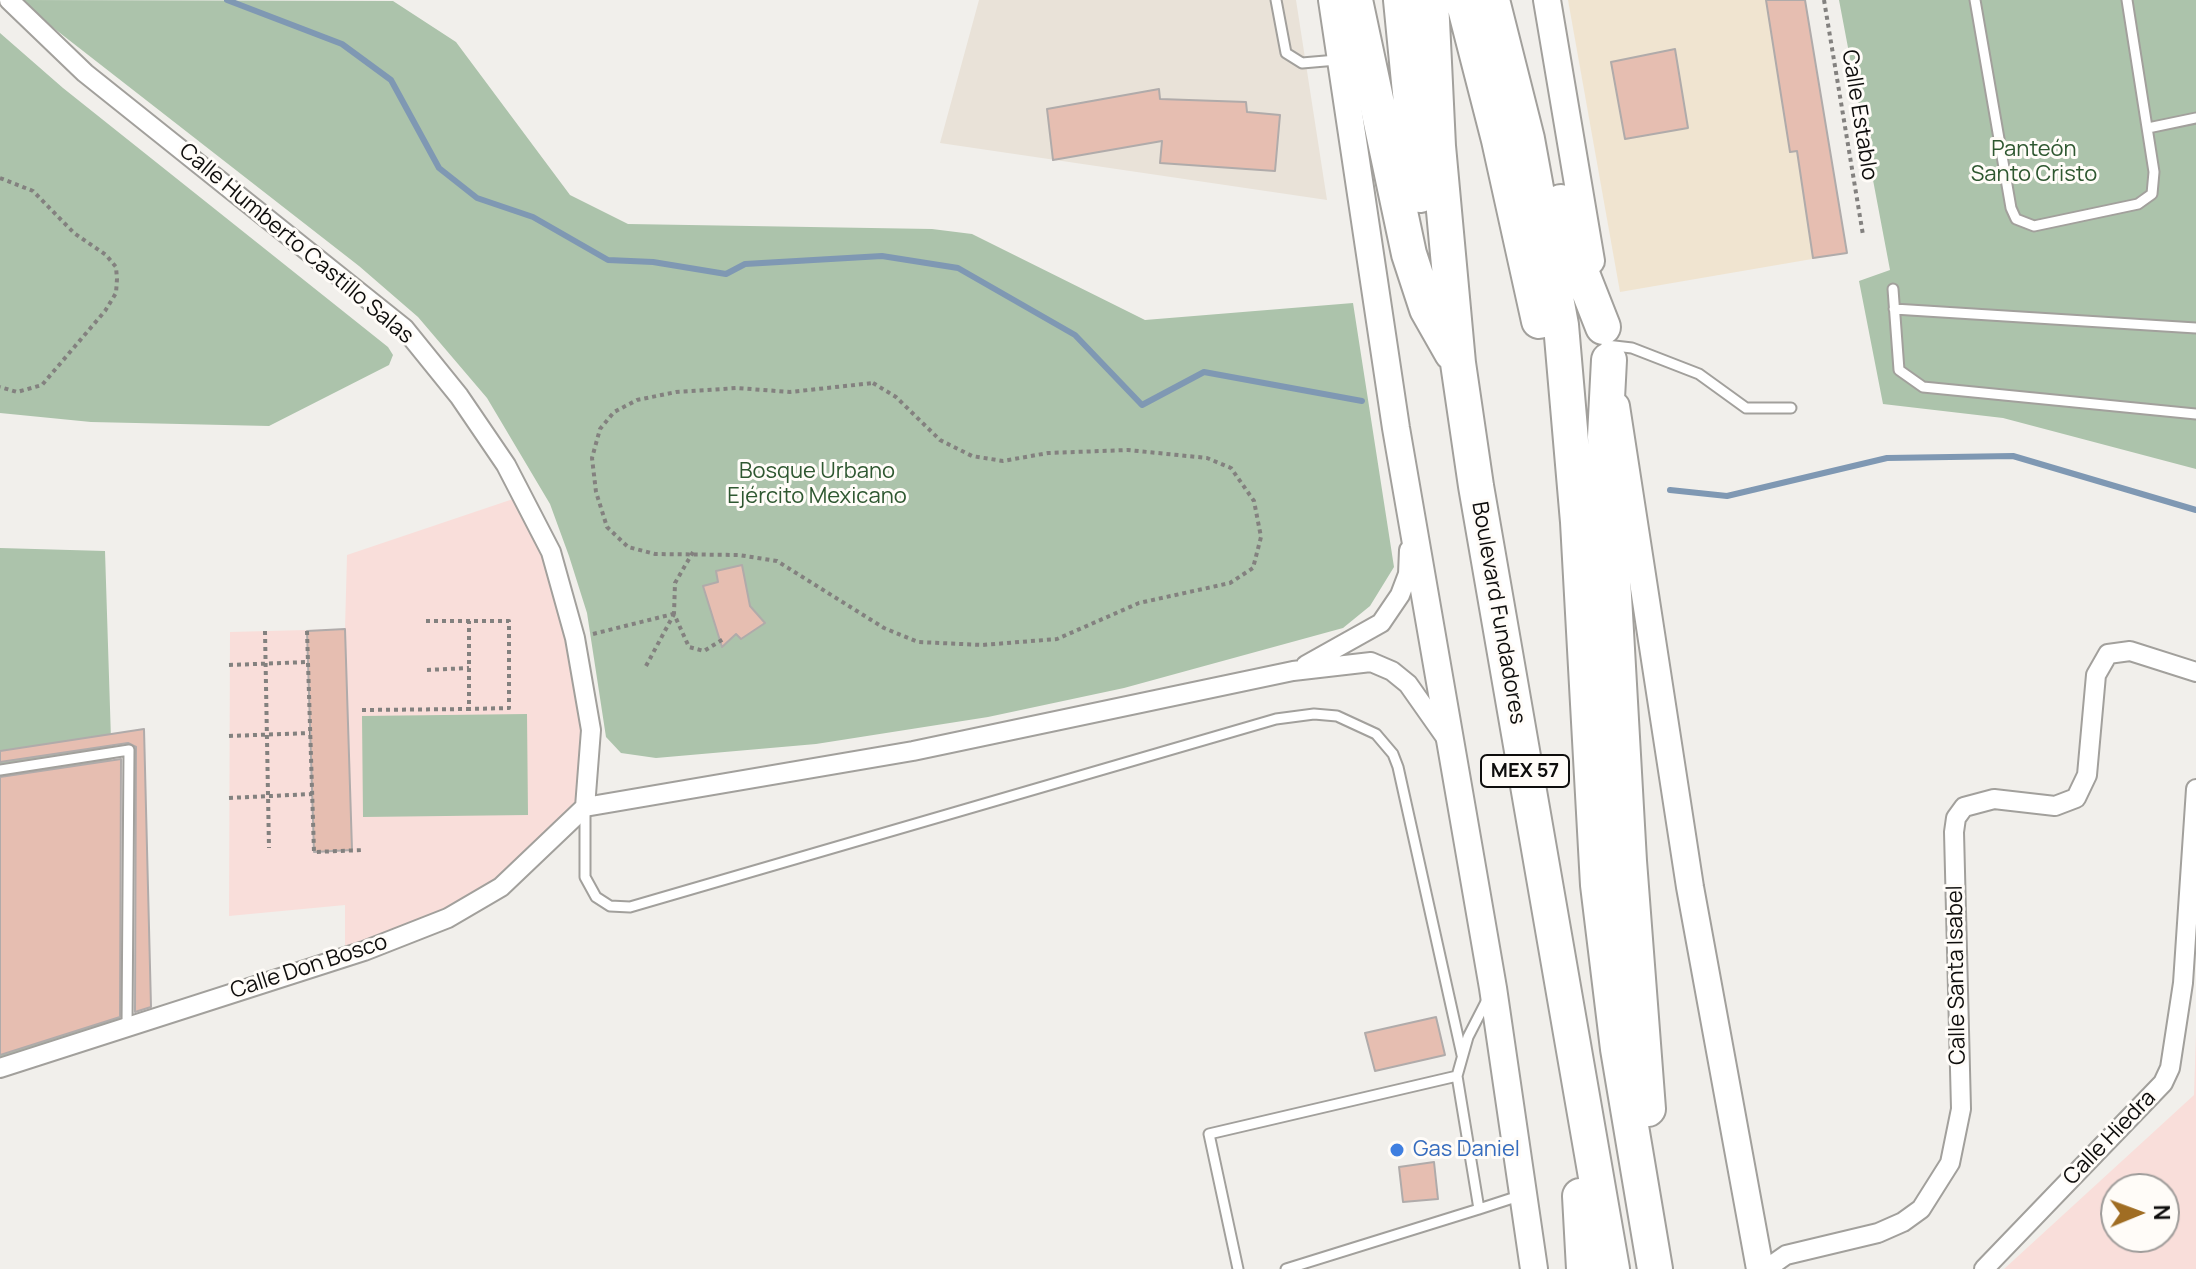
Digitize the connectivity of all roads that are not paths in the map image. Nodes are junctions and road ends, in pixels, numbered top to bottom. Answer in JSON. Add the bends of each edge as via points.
{"nodes":[{"id":1,"x":9,"y":0,"type":"edge"},
{"id":2,"x":1276,"y":0,"type":"edge"},
{"id":3,"x":1332,"y":0,"type":"edge"},
{"id":4,"x":1355,"y":0,"type":"edge"},
{"id":5,"x":1381,"y":0,"type":"edge"},
{"id":6,"x":1401,"y":0,"type":"edge"},
{"id":7,"x":1431,"y":0,"type":"edge"},
{"id":8,"x":1463,"y":0,"type":"edge"},
{"id":9,"x":1492,"y":0,"type":"edge"},
{"id":10,"x":1511,"y":0,"type":"edge"},
{"id":11,"x":1547,"y":0,"type":"edge"},
{"id":12,"x":1975,"y":0,"type":"edge"},
{"id":13,"x":2130,"y":1,"type":"edge"},
{"id":14,"x":1341,"y":60,"type":"junction"},
{"id":15,"x":2196,"y":118,"type":"edge"},
{"id":16,"x":2148,"y":128,"type":"junction"},
{"id":17,"x":1893,"y":289,"type":"dead end"},
{"id":18,"x":1435,"y":297,"type":"junction"},
{"id":19,"x":1894,"y":309,"type":"junction"},
{"id":20,"x":2196,"y":328,"type":"edge"},
{"id":21,"x":1606,"y":344,"type":"junction"},
{"id":22,"x":1458,"y":363,"type":"junction"},
{"id":23,"x":1791,"y":408,"type":"dead end"},
{"id":24,"x":2196,"y":414,"type":"edge"},
{"id":25,"x":1410,"y":516,"type":"junction"},
{"id":26,"x":1608,"y":519,"type":"junction"},
{"id":27,"x":1293,"y":671,"type":"junction"},
{"id":28,"x":2196,"y":672,"type":"edge"},
{"id":29,"x":1449,"y":743,"type":"junction"},
{"id":30,"x":0,"y":770,"type":"edge"},
{"id":31,"x":2196,"y":789,"type":"edge"},
{"id":32,"x":585,"y":807,"type":"junction"},
{"id":33,"x":2194,"y":828,"type":"edge"},
{"id":34,"x":2190,"y":985,"type":"edge"},
{"id":35,"x":1493,"y":988,"type":"junction"},
{"id":36,"x":127,"y":1026,"type":"junction"},
{"id":37,"x":1462,"y":1055,"type":"junction"},
{"id":38,"x":1575,"y":1056,"type":"junction"},
{"id":39,"x":0,"y":1068,"type":"edge"},
{"id":40,"x":1457,"y":1076,"type":"junction"},
{"id":41,"x":1521,"y":1196,"type":"junction"},
{"id":42,"x":1479,"y":1209,"type":"junction"},
{"id":43,"x":1238,"y":1269,"type":"edge"},
{"id":44,"x":1286,"y":1269,"type":"edge"},
{"id":45,"x":1534,"y":1269,"type":"edge"},
{"id":46,"x":1584,"y":1269,"type":"edge"},
{"id":47,"x":1612,"y":1269,"type":"edge"},
{"id":48,"x":1655,"y":1269,"type":"edge"},
{"id":49,"x":1661,"y":1269,"type":"edge"},
{"id":50,"x":1763,"y":1269,"type":"edge"},
{"id":51,"x":1984,"y":1269,"type":"edge"}],
"edges":[{"from":1,"to":32,"type":"street","name":"Calle Humberto Castillo Salas","via":[[85,73],[404,328],[459,396],[506,465],[551,552],[575,638],[591,730]]},
{"from":2,"to":14,"type":"lane","via":[[1281,40],[1292,59]]},
{"from":3,"to":14,"type":"main road"},
{"from":4,"to":22,"type":"highway","via":[[1409,254],[1427,309]]},
{"from":5,"to":18,"type":"highway","via":[[1412,220]]},
{"from":6,"to":18,"type":"highway","via":[[1409,111]]},
{"from":7,"to":22,"type":"highway","name":"Boulevard Fundadores","number":"MEX 57"},
{"from":8,"to":26,"type":"highway","via":[[1515,206]]},
{"from":9,"to":26,"type":"highway","number":"MEX 57"},
{"from":10,"to":21,"type":"highway","via":[[1567,224]]},
{"from":11,"to":21,"type":"main road"},
{"from":12,"to":16,"type":"lane","via":[[2016,219],[2034,226],[2148,200],[2154,185]]},
{"from":13,"to":16,"type":"lane"},
{"from":14,"to":25,"type":"main road"},
{"from":15,"to":16,"type":"lane"},
{"from":17,"to":19,"type":"lane"},
{"from":18,"to":22,"type":"highway"},
{"from":19,"to":20,"type":"lane"},
{"from":19,"to":24,"type":"lane","via":[[1899,370],[1923,387]]},
{"from":21,"to":23,"type":"lane","via":[[1632,348],[1699,374],[1746,408]]},
{"from":21,"to":26,"type":"highway","via":[[1613,435]]},
{"from":22,"to":38,"type":"highway","name":"Boulevard Fundadores","number":"MEX 57"},
{"from":25,"to":27,"type":"street","via":[[1408,574],[1381,623]]},
{"from":25,"to":29,"type":"main road"},
{"from":26,"to":48,"type":"highway","number":"MEX 57","via":[[1598,885],[1618,1049]]},
{"from":26,"to":49,"type":"highway"},
{"from":26,"to":50,"type":"main road","via":[[1690,887]]},
{"from":27,"to":29,"type":"street","via":[[1371,662],[1392,671],[1408,684]]},
{"from":27,"to":32,"type":"street","via":[[913,751]]},
{"from":28,"to":50,"type":"street","name":"Calle Santa Isabel","via":[[2149,655],[2108,654],[2096,675],[2087,775],[2076,798],[2055,806],[1977,801],[1956,818],[1961,1109],[1957,1142],[1938,1186],[1903,1222],[1786,1255]]},
{"from":29,"to":35,"type":"main road"},
{"from":30,"to":36,"type":"lane","via":[[129,750]]},
{"from":31,"to":33,"type":"street","name":"Calle Hiedra"},
{"from":32,"to":36,"type":"street","name":"Calle Don Bosco","via":[[501,887],[448,918],[364,951]]},
{"from":32,"to":37,"type":"lane","via":[[585,877],[596,897],[610,906],[630,907],[1276,719],[1337,716],[1376,734],[1398,767]]},
{"from":33,"to":34,"type":"street","name":"Calle Hiedra"},
{"from":34,"to":51,"type":"street","name":"Calle Hiedra","via":[[2163,1083]]},
{"from":35,"to":37,"type":"lane"},
{"from":35,"to":41,"type":"main road"},
{"from":36,"to":39,"type":"street","name":"Calle Don Bosco"},
{"from":37,"to":40,"type":"lane"},
{"from":38,"to":46,"type":"highway"},
{"from":38,"to":47,"type":"highway","name":"Boulevard Fundadores","number":"MEX 57"},
{"from":40,"to":42,"type":"lane"},
{"from":40,"to":43,"type":"lane","via":[[1209,1134]]},
{"from":41,"to":42,"type":"lane"},
{"from":41,"to":45,"type":"main road"},
{"from":42,"to":44,"type":"lane"}]}
